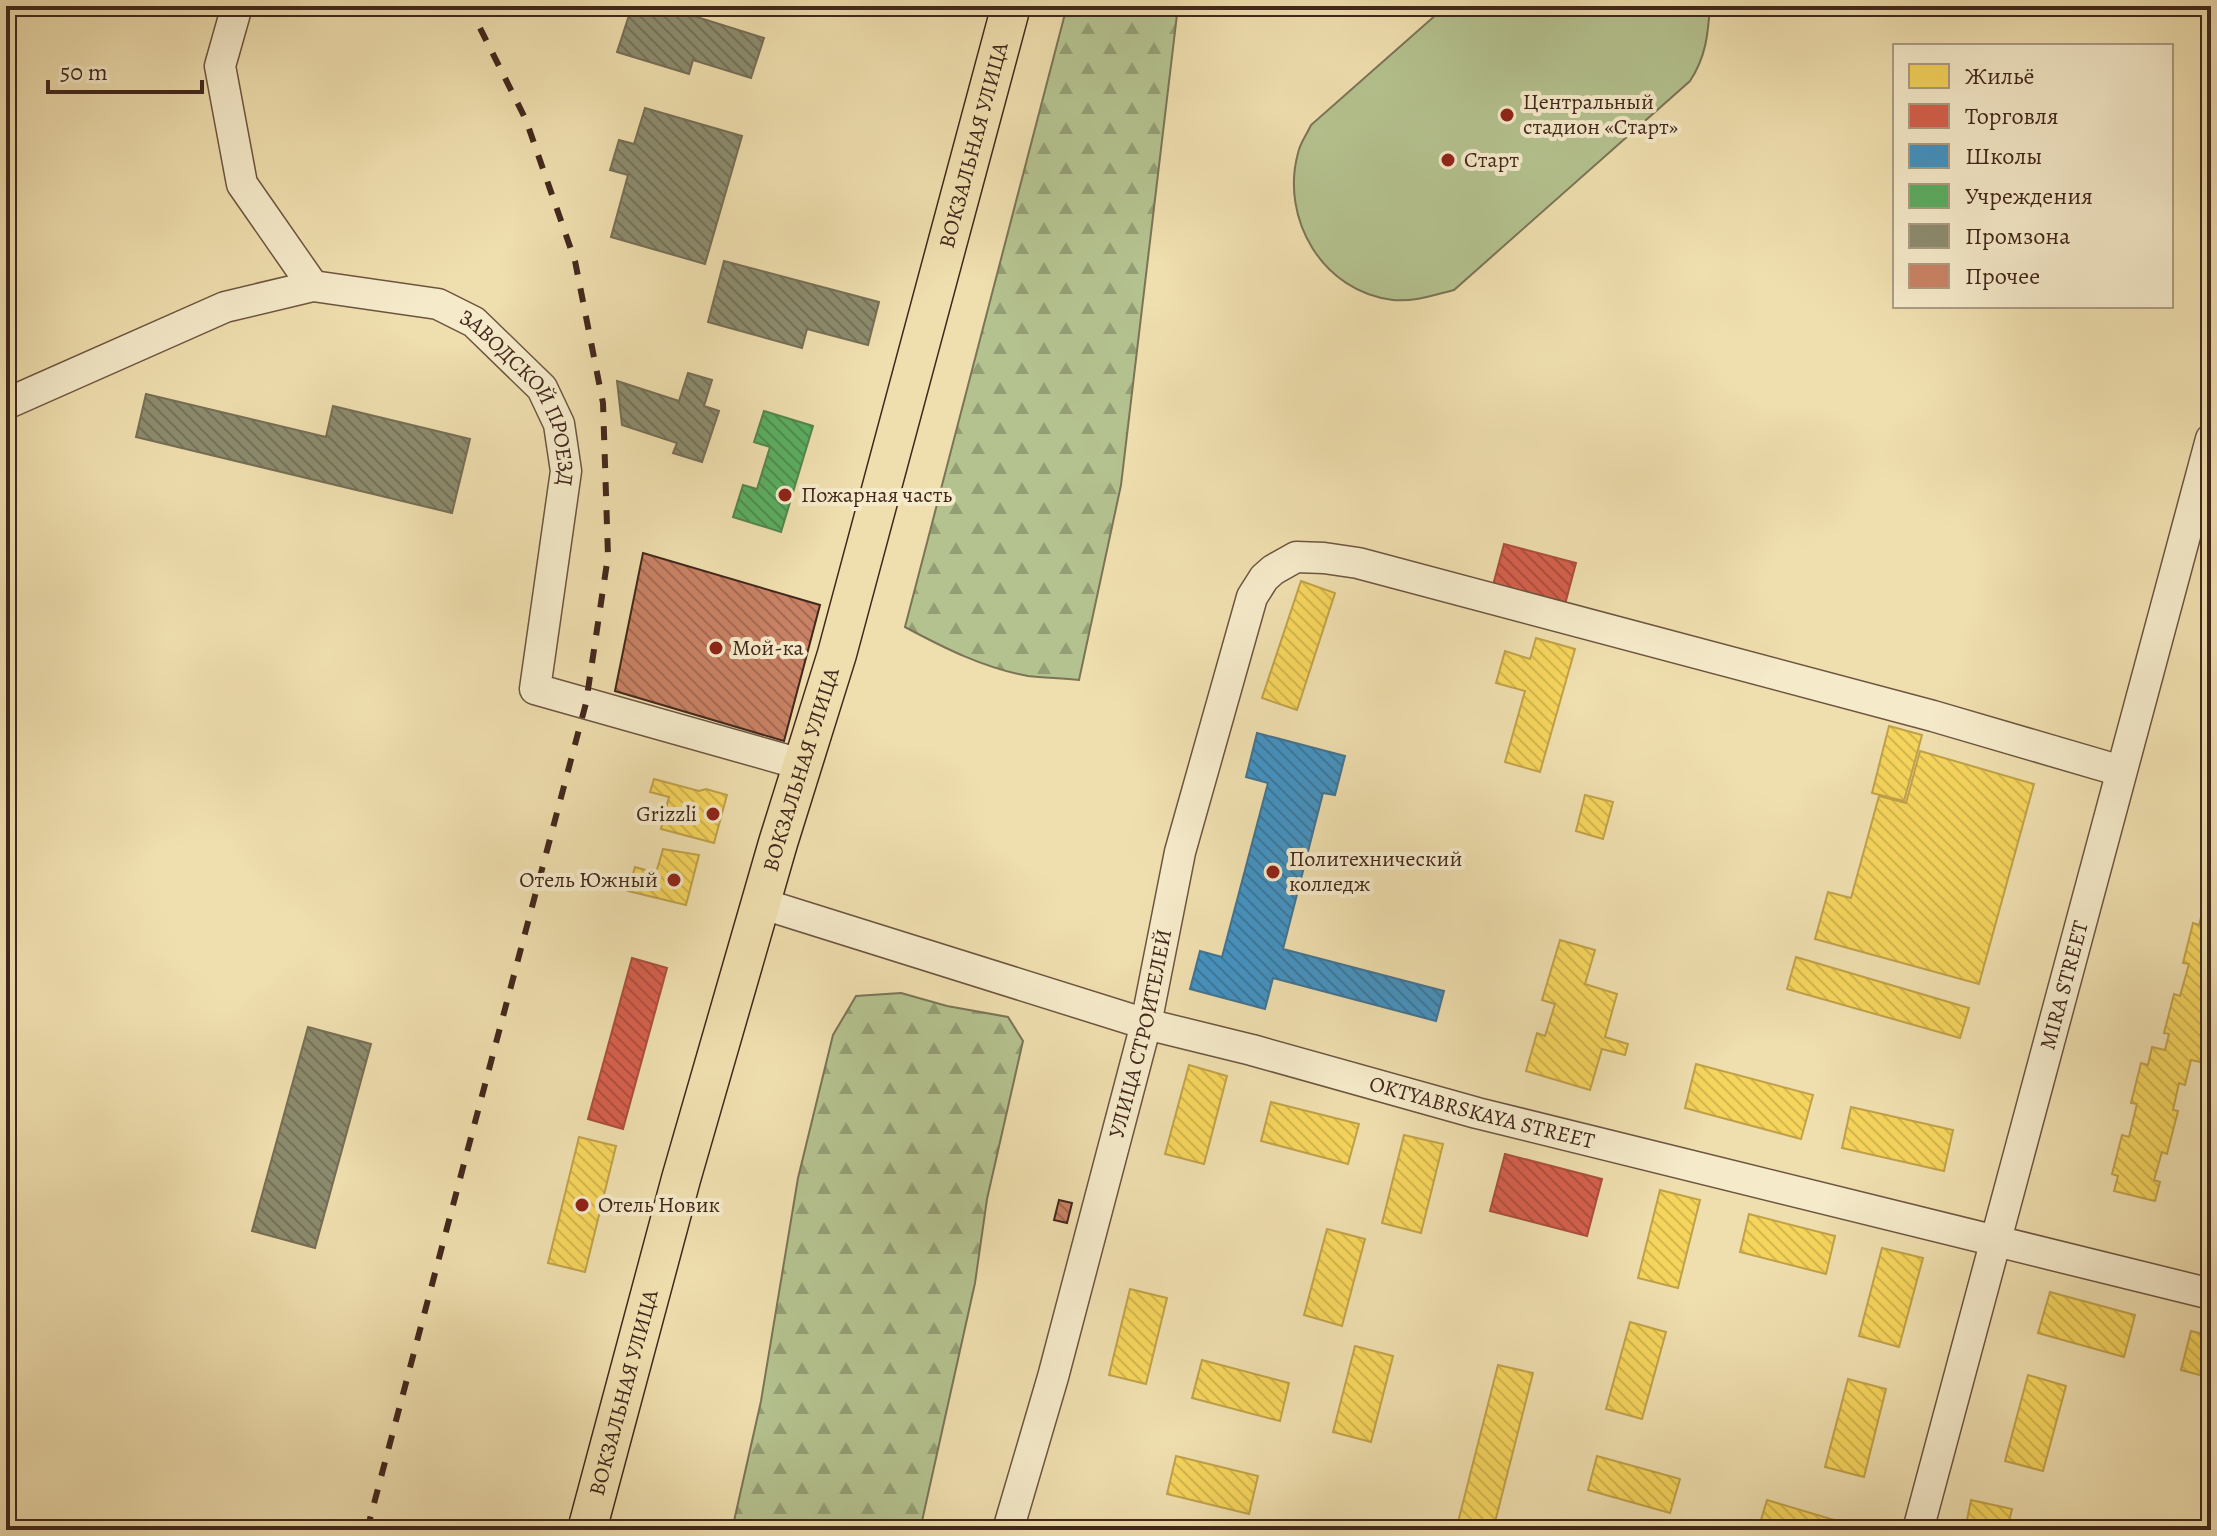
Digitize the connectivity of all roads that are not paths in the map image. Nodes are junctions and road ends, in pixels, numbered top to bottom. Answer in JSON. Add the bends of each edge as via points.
{"nodes":[{"id":1,"x":237,"y":6,"type":"edge"},
{"id":2,"x":1011,"y":6,"type":"edge"},
{"id":3,"x":313,"y":286,"type":"junction"},
{"id":4,"x":6,"y":404,"type":"edge"},
{"id":5,"x":2211,"y":439,"type":"edge"},
{"id":6,"x":804,"y":765,"type":"junction"},
{"id":7,"x":2121,"y":771,"type":"junction"},
{"id":8,"x":760,"y":903,"type":"junction"},
{"id":9,"x":1146,"y":1024,"type":"junction"},
{"id":10,"x":1995,"y":1239,"type":"junction"},
{"id":11,"x":2211,"y":1294,"type":"edge"},
{"id":12,"x":587,"y":1530,"type":"edge"},
{"id":13,"x":1008,"y":1530,"type":"edge"},
{"id":14,"x":1918,"y":1530,"type":"edge"}],
"edges":[{"from":1,"to":3,"type":"street","via":[[220,66],[242,184]]},
{"from":2,"to":6,"type":"main road","name":"ВОКЗАЛЬНАЯ УЛИЦА"},
{"from":3,"to":4,"type":"street","name":"ЗАВОДСКОЙ ПРОЕЗД","via":[[225,307]]},
{"from":3,"to":6,"type":"street","name":"ЗАВОДСКОЙ ПРОЕЗД","via":[[438,304],[474,322],[542,388],[559,424],[566,471],[535,689]]},
{"from":5,"to":7,"type":"street","name":"MIRA STREET"},
{"from":6,"to":8,"type":"main road","name":"ВОКЗАЛЬНАЯ УЛИЦА"},
{"from":7,"to":9,"type":"street","name":"УЛИЦА СТРОИТЕЛЕЙ","via":[[1399,573],[1296,557],[1264,578],[1252,597],[1180,852]]},
{"from":7,"to":10,"type":"street","name":"MIRA STREET"},
{"from":8,"to":9,"type":"street","name":"OKTYABRSKAYA STREET"},
{"from":8,"to":12,"type":"main road","name":"ВОКЗАЛЬНАЯ УЛИЦА"},
{"from":9,"to":10,"type":"street","name":"OKTYABRSKAYA STREET","via":[[1477,1113]]},
{"from":9,"to":13,"type":"street","name":"УЛИЦА СТРОИТЕЛЕЙ"},
{"from":10,"to":11,"type":"street","name":"OKTYABRSKAYA STREET"},
{"from":10,"to":14,"type":"street","name":"MIRA STREET"}]}
